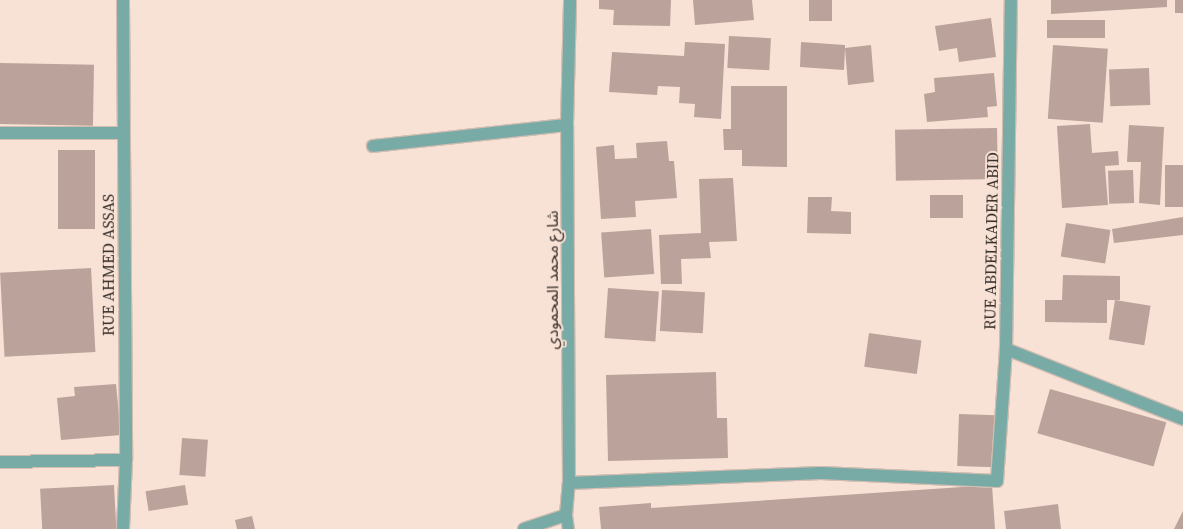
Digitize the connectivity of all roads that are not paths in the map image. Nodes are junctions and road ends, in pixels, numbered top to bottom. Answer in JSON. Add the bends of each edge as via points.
{"nodes":[{"id":1,"x":123,"y":0,"type":"edge"},
{"id":2,"x":570,"y":0,"type":"edge"},
{"id":3,"x":1011,"y":0,"type":"edge"},
{"id":4,"x":567,"y":125,"type":"junction"},
{"id":5,"x":0,"y":133,"type":"edge"},
{"id":6,"x":124,"y":133,"type":"junction"},
{"id":7,"x":373,"y":146,"type":"dead end"},
{"id":8,"x":1006,"y":349,"type":"junction"},
{"id":9,"x":1183,"y":419,"type":"edge"},
{"id":10,"x":126,"y":460,"type":"junction"},
{"id":11,"x":0,"y":462,"type":"edge"},
{"id":12,"x":569,"y":483,"type":"junction"},
{"id":13,"x":566,"y":515,"type":"junction"},
{"id":14,"x":123,"y":529,"type":"edge"},
{"id":15,"x":524,"y":529,"type":"edge"},
{"id":16,"x":568,"y":529,"type":"edge"}],
"edges":[{"from":1,"to":6,"type":"street","name":"RUE AHMED ASSAS"},
{"from":2,"to":4,"type":"street","name":"شارع محمد المحمودي"},
{"from":3,"to":8,"type":"street","name":"RUE ABDELKADER ABID"},
{"from":4,"to":7,"type":"street"},
{"from":4,"to":12,"type":"street","name":"شارع محمد المحمودي"},
{"from":5,"to":6,"type":"street"},
{"from":6,"to":10,"type":"street","name":"RUE AHMED ASSAS"},
{"from":8,"to":9,"type":"street"},
{"from":8,"to":12,"type":"street","name":"RUE ABDELKADER ABID","via":[[997,481],[821,473]]},
{"from":10,"to":11,"type":"street"},
{"from":10,"to":14,"type":"street","name":"RUE AHMED ASSAS"},
{"from":12,"to":13,"type":"street","name":"شارع محمد المحمودي"},
{"from":13,"to":15,"type":"street"},
{"from":13,"to":16,"type":"lane"}]}
